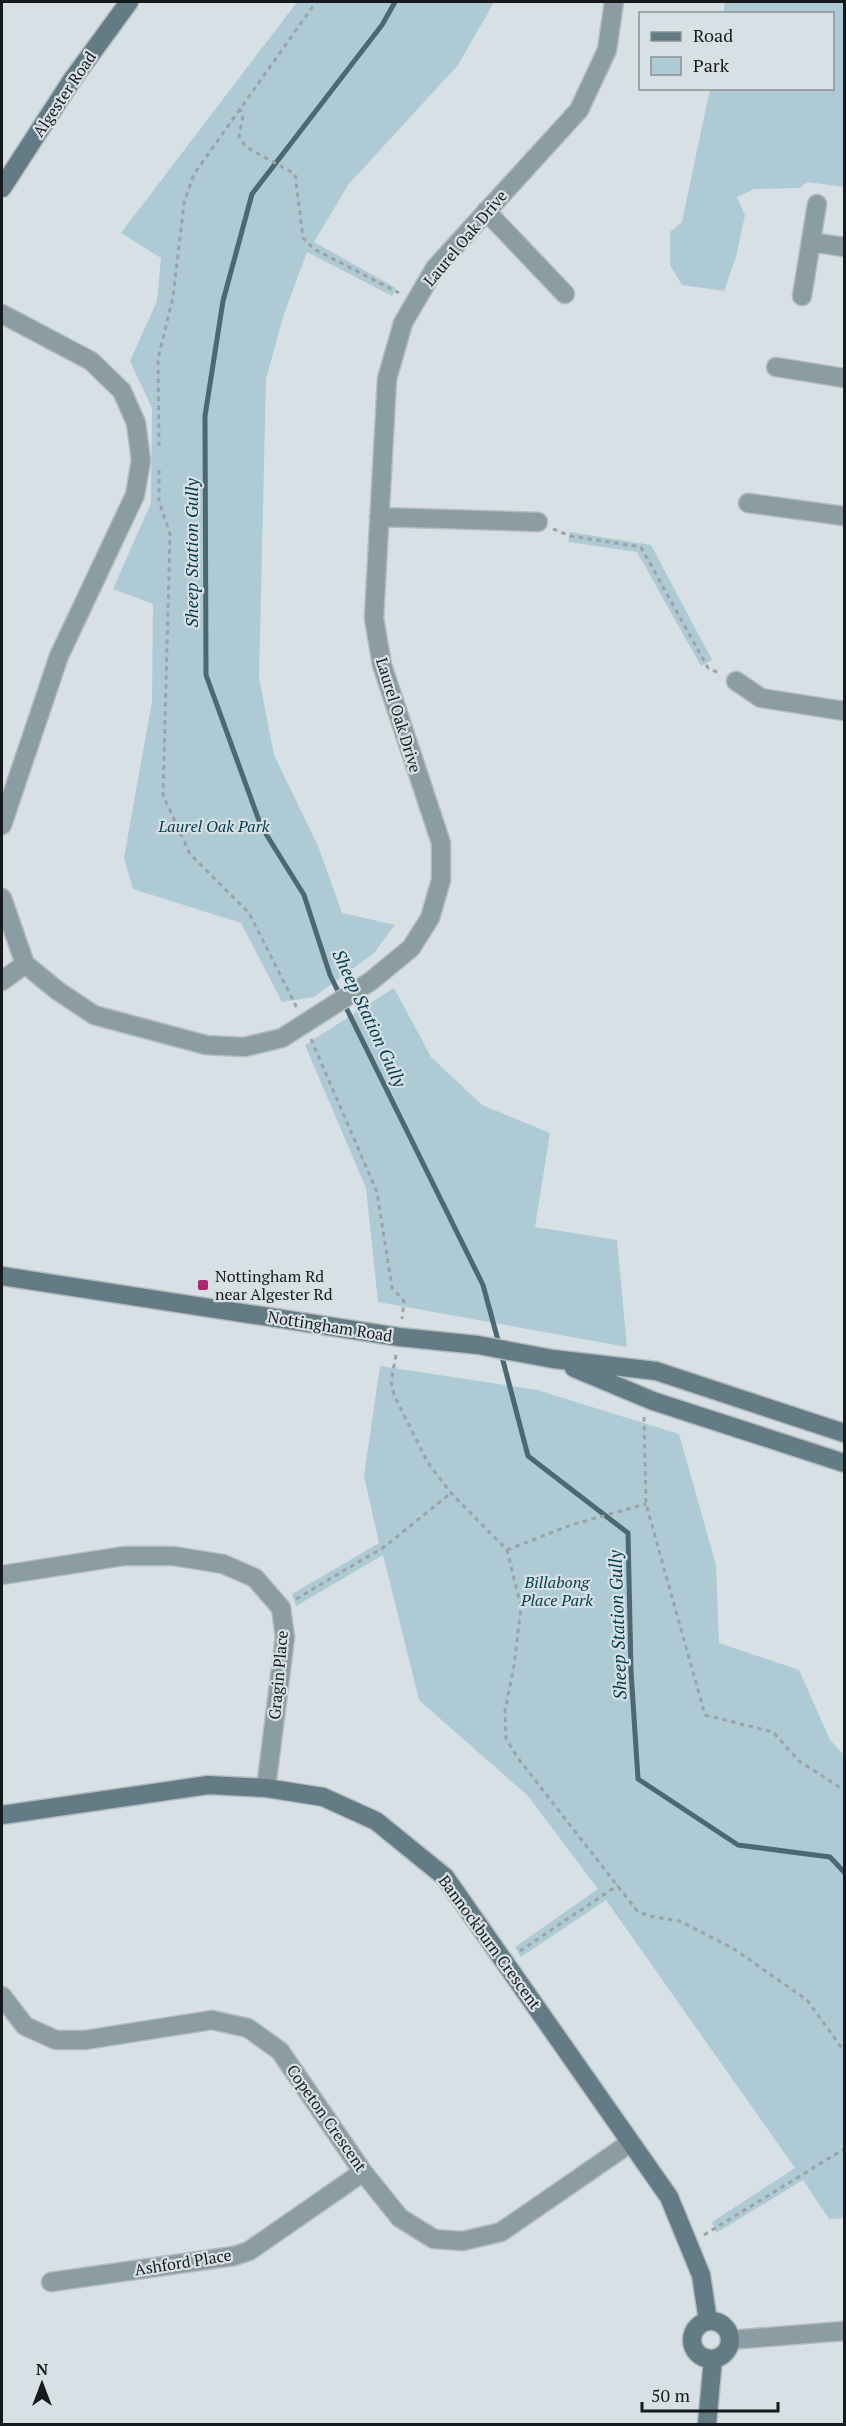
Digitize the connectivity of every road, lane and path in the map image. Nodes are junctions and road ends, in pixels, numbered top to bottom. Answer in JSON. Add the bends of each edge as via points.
{"nodes":[{"id":1,"x":129,"y":2,"type":"edge"},
{"id":2,"x":316,"y":2,"type":"edge"},
{"id":3,"x":614,"y":2,"type":"edge"},
{"id":4,"x":239,"y":108,"type":"junction"},
{"id":5,"x":2,"y":188,"type":"edge"},
{"id":6,"x":817,"y":204,"type":"dead end"},
{"id":7,"x":486,"y":211,"type":"junction"},
{"id":8,"x":811,"y":242,"type":"junction"},
{"id":9,"x":844,"y":247,"type":"edge"},
{"id":10,"x":565,"y":294,"type":"dead end"},
{"id":11,"x":802,"y":296,"type":"dead end"},
{"id":12,"x":414,"y":301,"type":"junction"},
{"id":13,"x":2,"y":314,"type":"edge"},
{"id":14,"x":776,"y":367,"type":"dead end"},
{"id":15,"x":844,"y":378,"type":"edge"},
{"id":16,"x":159,"y":453,"type":"dead end"},
{"id":17,"x":159,"y":465,"type":"dead end"},
{"id":18,"x":748,"y":502,"type":"dead end"},
{"id":19,"x":844,"y":516,"type":"edge"},
{"id":20,"x":379,"y":517,"type":"junction"},
{"id":21,"x":538,"y":522,"type":"joint"},
{"id":22,"x":736,"y":681,"type":"joint"},
{"id":23,"x":844,"y":711,"type":"edge"},
{"id":24,"x":2,"y":825,"type":"edge"},
{"id":25,"x":2,"y":898,"type":"edge"},
{"id":26,"x":25,"y":964,"type":"junction"},
{"id":27,"x":2,"y":981,"type":"edge"},
{"id":28,"x":305,"y":1025,"type":"junction"},
{"id":29,"x":2,"y":1276,"type":"edge"},
{"id":30,"x":399,"y":1337,"type":"junction"},
{"id":31,"x":553,"y":1359,"type":"junction"},
{"id":32,"x":644,"y":1414,"type":"dead end"},
{"id":33,"x":844,"y":1432,"type":"edge"},
{"id":34,"x":844,"y":1463,"type":"edge"},
{"id":35,"x":451,"y":1493,"type":"junction"},
{"id":36,"x":646,"y":1504,"type":"junction"},
{"id":37,"x":507,"y":1550,"type":"junction"},
{"id":38,"x":2,"y":1575,"type":"edge"},
{"id":39,"x":281,"y":1608,"type":"junction"},
{"id":40,"x":266,"y":1788,"type":"junction"},
{"id":41,"x":844,"y":1790,"type":"edge"},
{"id":42,"x":2,"y":1815,"type":"edge"},
{"id":43,"x":618,"y":1885,"type":"junction"},
{"id":44,"x":506,"y":1961,"type":"junction"},
{"id":45,"x":2,"y":1996,"type":"edge"},
{"id":46,"x":844,"y":2051,"type":"edge"},
{"id":47,"x":630,"y":2144,"type":"junction"},
{"id":48,"x":844,"y":2149,"type":"edge"},
{"id":49,"x":363,"y":2172,"type":"junction"},
{"id":50,"x":690,"y":2244,"type":"junction"},
{"id":51,"x":51,"y":2282,"type":"dead end"},
{"id":52,"x":708,"y":2321,"type":"junction"},
{"id":53,"x":844,"y":2331,"type":"edge"},
{"id":54,"x":730,"y":2340,"type":"junction"},
{"id":55,"x":713,"y":2359,"type":"junction"},
{"id":56,"x":707,"y":2424,"type":"edge"}],
"edges":[{"from":1,"to":5,"type":"street","name":"Algester Road","via":[[72,80]]},
{"from":2,"to":4,"type":"path"},
{"from":3,"to":7,"type":"street","name":"Laurel Oak Drive","via":[[607,50],[579,110]]},
{"from":4,"to":12,"type":"path","via":[[243,116],[239,136],[246,147],[295,174],[303,238],[315,249]]},
{"from":4,"to":16,"type":"path","via":[[194,174],[184,202],[172,297],[158,359]]},
{"from":6,"to":8,"type":"street"},
{"from":7,"to":10,"type":"street"},
{"from":7,"to":12,"type":"street","name":"Laurel Oak Drive","via":[[435,268]]},
{"from":8,"to":9,"type":"street"},
{"from":8,"to":11,"type":"street"},
{"from":12,"to":20,"type":"street","name":"Laurel Oak Drive","via":[[403,323],[387,379]]},
{"from":13,"to":24,"type":"street","via":[[91,361],[122,391],[136,423],[141,460],[135,495],[59,656]]},
{"from":14,"to":15,"type":"street"},
{"from":17,"to":28,"type":"path","via":[[159,501],[170,534],[163,795],[190,854],[249,913]]},
{"from":18,"to":19,"type":"street"},
{"from":20,"to":21,"type":"street"},
{"from":20,"to":28,"type":"street","name":"Laurel Oak Drive","via":[[374,618],[382,665],[441,843],[441,880],[430,918],[411,948],[371,981]]},
{"from":21,"to":22,"type":"path","via":[[570,536],[641,547],[708,668]]},
{"from":22,"to":23,"type":"street","via":[[761,698]]},
{"from":25,"to":26,"type":"street"},
{"from":26,"to":27,"type":"street"},
{"from":26,"to":28,"type":"street","name":"Laurel Oak Drive","via":[[94,1015],[206,1045],[244,1047],[282,1038]]},
{"from":28,"to":30,"type":"path","via":[[377,1192],[392,1288],[404,1301]]},
{"from":29,"to":30,"type":"street","name":"Nottingham Road"},
{"from":30,"to":31,"type":"street","name":"Nottingham Road"},
{"from":30,"to":35,"type":"path","via":[[391,1382],[394,1395],[428,1464]]},
{"from":31,"to":33,"type":"street","name":"Nottingham Road","via":[[656,1371]]},
{"from":31,"to":34,"type":"street","name":"Nottingham Road","via":[[653,1401]]},
{"from":32,"to":36,"type":"path"},
{"from":35,"to":37,"type":"path"},
{"from":35,"to":39,"type":"path","via":[[384,1547]]},
{"from":36,"to":37,"type":"path","via":[[572,1525]]},
{"from":36,"to":41,"type":"path","via":[[705,1715],[773,1732],[799,1761]]},
{"from":37,"to":43,"type":"path","via":[[521,1606],[505,1711],[506,1738]]},
{"from":38,"to":39,"type":"street","name":"Gragin Place","via":[[124,1556],[172,1556],[223,1564],[255,1578]]},
{"from":39,"to":40,"type":"street","name":"Gragin Place","via":[[285,1637]]},
{"from":40,"to":42,"type":"street","name":"Bannockburn Crescent","via":[[208,1785]]},
{"from":40,"to":44,"type":"street","name":"Bannockburn Crescent","via":[[323,1797],[376,1821],[445,1877]]},
{"from":43,"to":44,"type":"path"},
{"from":43,"to":46,"type":"path","via":[[638,1912],[680,1921],[734,1949],[807,2000]]},
{"from":44,"to":47,"type":"street","name":"Bannockburn Crescent"},
{"from":45,"to":49,"type":"street","name":"Copeton Crescent","via":[[25,2026],[56,2040],[86,2040],[212,2020],[248,2028],[280,2050]]},
{"from":47,"to":49,"type":"street","name":"Copeton Crescent","via":[[501,2232],[463,2241],[434,2239],[400,2218]]},
{"from":47,"to":50,"type":"street","name":"Bannockburn Crescent","via":[[669,2197]]},
{"from":48,"to":50,"type":"path"},
{"from":49,"to":51,"type":"street","name":"Ashford Place","via":[[249,2251]]},
{"from":50,"to":52,"type":"street","name":"Bannockburn Crescent","via":[[701,2275]]},
{"from":52,"to":54,"type":"street","via":[[723,2325]]},
{"from":52,"to":55,"type":"street","via":[[698,2326],[692,2340],[698,2354]]},
{"from":53,"to":54,"type":"street"},
{"from":54,"to":55,"type":"street","via":[[724,2354]]},
{"from":55,"to":56,"type":"street"}]}
